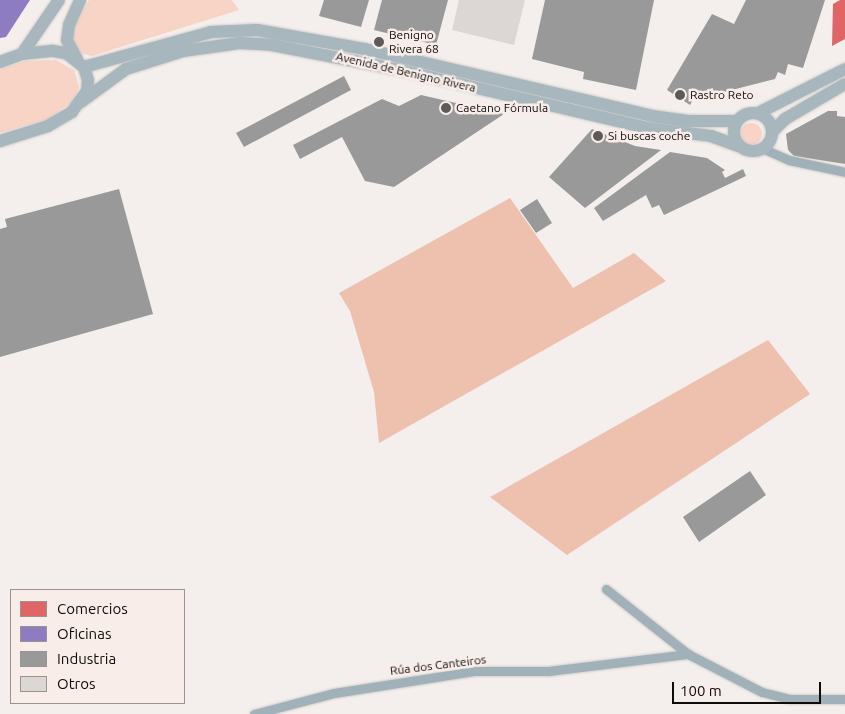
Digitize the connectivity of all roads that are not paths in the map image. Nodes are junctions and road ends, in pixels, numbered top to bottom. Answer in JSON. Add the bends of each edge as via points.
{"nodes":[{"id":1,"x":59,"y":0,"type":"edge"},
{"id":2,"x":80,"y":0,"type":"edge"},
{"id":3,"x":22,"y":54,"type":"junction"},
{"id":4,"x":0,"y":62,"type":"edge"},
{"id":5,"x":80,"y":63,"type":"junction"},
{"id":6,"x":845,"y":69,"type":"edge"},
{"id":7,"x":845,"y":84,"type":"edge"},
{"id":8,"x":81,"y":102,"type":"junction"},
{"id":9,"x":758,"y":113,"type":"junction"},
{"id":10,"x":737,"y":121,"type":"junction"},
{"id":11,"x":773,"y":131,"type":"junction"},
{"id":12,"x":13,"y":138,"type":"junction"},
{"id":13,"x":0,"y":141,"type":"edge"},
{"id":14,"x":739,"y":146,"type":"junction"},
{"id":15,"x":764,"y":149,"type":"junction"},
{"id":16,"x":0,"y":151,"type":"edge"},
{"id":17,"x":845,"y":172,"type":"edge"},
{"id":18,"x":606,"y":589,"type":"dead end"},
{"id":19,"x":688,"y":654,"type":"junction"},
{"id":20,"x":845,"y":698,"type":"edge"},
{"id":21,"x":254,"y":714,"type":"edge"}],
"edges":[{"from":1,"to":3,"type":"main road"},
{"from":2,"to":5,"type":"main road","via":[[68,25],[67,40]]},
{"from":3,"to":4,"type":"main road"},
{"from":3,"to":5,"type":"main road","via":[[53,51]]},
{"from":5,"to":8,"type":"main road","via":[[88,80]]},
{"from":5,"to":10,"type":"main road","name":"Avenida de Benigno Rivera","via":[[211,32],[257,30],[365,49],[652,116],[688,121]]},
{"from":6,"to":9,"type":"main road"},
{"from":7,"to":11,"type":"main road","via":[[785,119]]},
{"from":8,"to":12,"type":"main road","name":"Avenida de Benigno Rivera","via":[[72,112],[48,126]]},
{"from":8,"to":14,"type":"main road","name":"Avenida de Benigno Rivera","via":[[113,77],[136,66],[184,51],[222,44],[256,44],[396,69],[647,128],[711,136]]},
{"from":9,"to":10,"type":"main road","via":[[747,114]]},
{"from":9,"to":11,"type":"main road","via":[[768,120]]},
{"from":10,"to":14,"type":"main road","via":[[734,136]]},
{"from":11,"to":15,"type":"main road"},
{"from":12,"to":13,"type":"main road","name":"Avenida de Benigno Rivera"},
{"from":12,"to":16,"type":"main road"},
{"from":14,"to":15,"type":"main road","via":[[751,152]]},
{"from":15,"to":17,"type":"street","via":[[789,160]]},
{"from":18,"to":19,"type":"street"},
{"from":19,"to":20,"type":"street","via":[[762,692],[790,699]]},
{"from":19,"to":21,"type":"street","name":"Rúa dos Canteiros","via":[[549,670],[474,671],[334,693]]}]}
